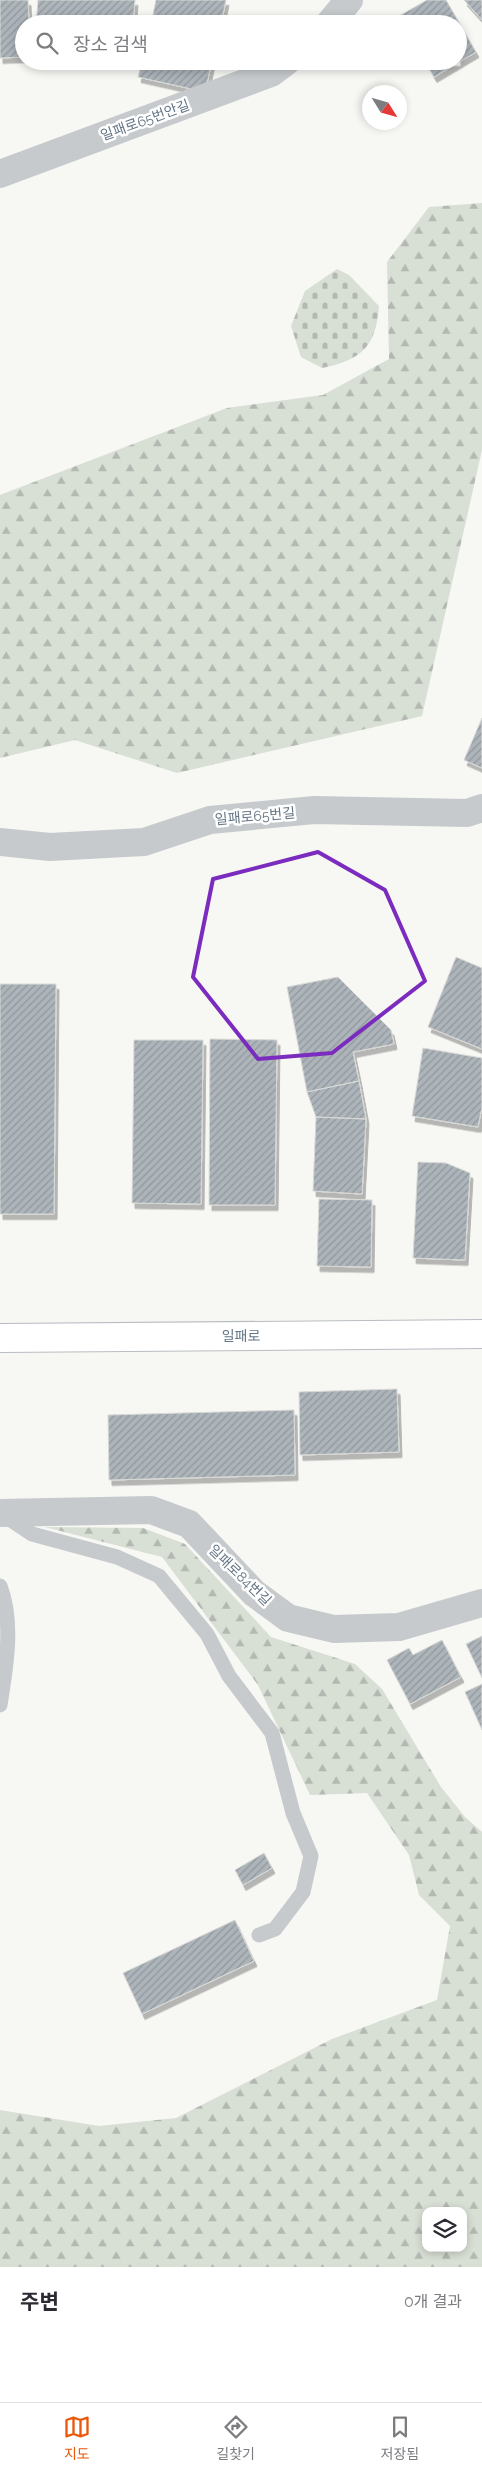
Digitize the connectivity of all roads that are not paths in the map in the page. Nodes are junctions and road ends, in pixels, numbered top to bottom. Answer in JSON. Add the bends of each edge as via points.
{"nodes":[{"id":1,"x":349,"y":0,"type":"edge"},
{"id":2,"x":336,"y":15,"type":"edge"},
{"id":3,"x":275,"y":70,"type":"edge"},
{"id":4,"x":0,"y":174,"type":"edge"},
{"id":5,"x":482,"y":808,"type":"edge"},
{"id":6,"x":0,"y":842,"type":"edge"},
{"id":7,"x":482,"y":1334,"type":"edge"},
{"id":8,"x":0,"y":1338,"type":"edge"},
{"id":9,"x":1,"y":1513,"type":"edge"},
{"id":10,"x":0,"y":1586,"type":"edge"},
{"id":11,"x":482,"y":1604,"type":"edge"},
{"id":12,"x":0,"y":1705,"type":"edge"},
{"id":13,"x":260,"y":1935,"type":"dead end"}],
"edges":[{"from":1,"to":2,"type":"street"},
{"from":3,"to":4,"type":"street","name":"일패로65번안길"},
{"from":5,"to":6,"type":"street","name":"일패로65번길","via":[[467,813],[314,810],[210,820],[144,842],[50,847]]},
{"from":7,"to":8,"type":"street","name":"일패로"},
{"from":9,"to":11,"type":"street","name":"일패로84번길","via":[[150,1510],[189,1524],[254,1593],[288,1618],[334,1629],[399,1627]]},
{"from":9,"to":13,"type":"lane","via":[[32,1534],[117,1557],[159,1576],[207,1634],[228,1676],[272,1733],[293,1813],[311,1856],[303,1892],[275,1929]]},
{"from":10,"to":12,"type":"lane","via":[[6,1601],[7,1659]]}]}
